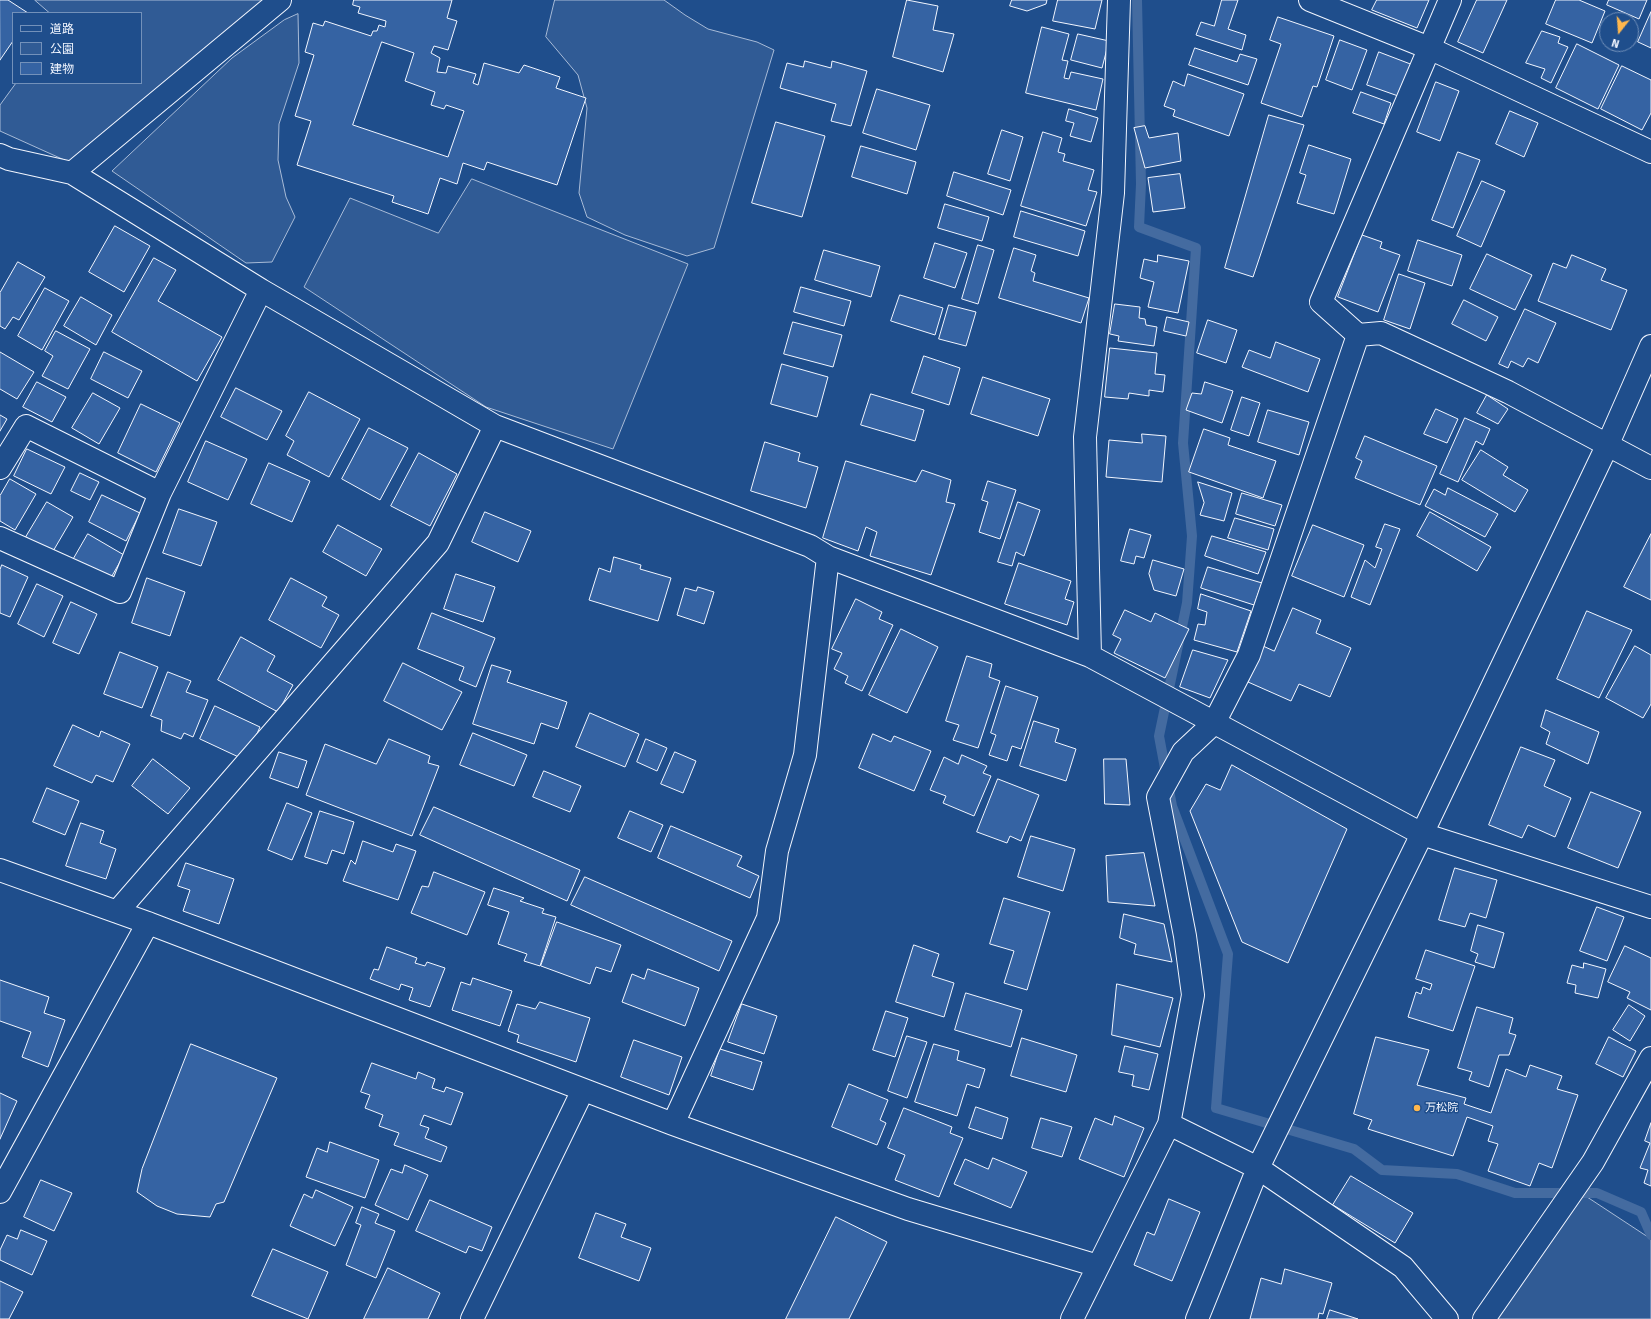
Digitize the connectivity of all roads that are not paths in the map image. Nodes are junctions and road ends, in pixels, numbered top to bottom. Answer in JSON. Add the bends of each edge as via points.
{"nodes":[{"id":1,"x":280,"y":0,"type":"edge"},
{"id":2,"x":1119,"y":0,"type":"edge"},
{"id":3,"x":1310,"y":0,"type":"edge"},
{"id":4,"x":1450,"y":0,"type":"edge"},
{"id":5,"x":1429,"y":48,"type":"junction"},
{"id":6,"x":1651,"y":152,"type":"edge"},
{"id":7,"x":0,"y":155,"type":"edge"},
{"id":8,"x":72,"y":173,"type":"junction"},
{"id":9,"x":261,"y":290,"type":"junction"},
{"id":10,"x":1358,"y":335,"type":"junction"},
{"id":11,"x":1651,"y":346,"type":"edge"},
{"id":12,"x":495,"y":426,"type":"junction"},
{"id":13,"x":1608,"y":446,"type":"junction"},
{"id":14,"x":0,"y":468,"type":"edge"},
{"id":15,"x":1651,"y":468,"type":"edge"},
{"id":16,"x":160,"y":493,"type":"junction"},
{"id":17,"x":0,"y":538,"type":"edge"},
{"id":18,"x":828,"y":557,"type":"junction"},
{"id":19,"x":1090,"y":656,"type":"junction"},
{"id":20,"x":1214,"y":723,"type":"junction"},
{"id":21,"x":1422,"y":834,"type":"junction"},
{"id":22,"x":0,"y":870,"type":"edge"},
{"id":23,"x":1651,"y":907,"type":"edge"},
{"id":24,"x":117,"y":912,"type":"junction"},
{"id":25,"x":148,"y":923,"type":"junction"},
{"id":26,"x":1651,"y":1058,"type":"edge"},
{"id":27,"x":583,"y":1090,"type":"junction"},
{"id":28,"x":673,"y":1124,"type":"junction"},
{"id":29,"x":1169,"y":1124,"type":"junction"},
{"id":30,"x":1258,"y":1168,"type":"junction"},
{"id":31,"x":0,"y":1192,"type":"edge"},
{"id":32,"x":1098,"y":1266,"type":"junction"},
{"id":33,"x":1075,"y":1318,"type":"edge"},
{"id":34,"x":472,"y":1319,"type":"edge"},
{"id":35,"x":1197,"y":1319,"type":"edge"},
{"id":36,"x":1447,"y":1319,"type":"edge"},
{"id":37,"x":1484,"y":1319,"type":"edge"}],
"edges":[{"from":1,"to":8,"type":"street"},
{"from":2,"to":19,"type":"street","via":[[1112,193],[1085,437]]},
{"from":3,"to":5,"type":"street"},
{"from":4,"to":5,"type":"street"},
{"from":5,"to":6,"type":"street"},
{"from":5,"to":10,"type":"street","via":[[1321,302]]},
{"from":7,"to":8,"type":"street"},
{"from":8,"to":9,"type":"street"},
{"from":9,"to":12,"type":"street"},
{"from":9,"to":16,"type":"street"},
{"from":10,"to":13,"type":"street","via":[[1381,333],[1508,392]]},
{"from":10,"to":20,"type":"street","via":[[1249,655]]},
{"from":11,"to":13,"type":"street"},
{"from":12,"to":18,"type":"street","via":[[810,546]]},
{"from":12,"to":24,"type":"street","via":[[438,543]]},
{"from":13,"to":15,"type":"street"},
{"from":13,"to":21,"type":"street"},
{"from":14,"to":16,"type":"street","via":[[26,426]]},
{"from":16,"to":17,"type":"street","via":[[120,592]]},
{"from":18,"to":19,"type":"street"},
{"from":18,"to":28,"type":"street","via":[[805,754],[777,851],[768,918]]},
{"from":19,"to":20,"type":"street"},
{"from":20,"to":21,"type":"street"},
{"from":20,"to":29,"type":"street","via":[[1183,752],[1158,797],[1185,936],[1193,995]]},
{"from":21,"to":23,"type":"street"},
{"from":21,"to":30,"type":"street"},
{"from":22,"to":24,"type":"street"},
{"from":24,"to":25,"type":"street"},
{"from":25,"to":27,"type":"street"},
{"from":25,"to":31,"type":"street"},
{"from":26,"to":37,"type":"street","via":[[1593,1162]]},
{"from":27,"to":28,"type":"street"},
{"from":27,"to":34,"type":"street"},
{"from":28,"to":32,"type":"street","via":[[908,1209]]},
{"from":29,"to":30,"type":"street"},
{"from":29,"to":32,"type":"street"},
{"from":30,"to":35,"type":"street"},
{"from":30,"to":36,"type":"street","via":[[1403,1266]]},
{"from":32,"to":33,"type":"street"}]}
